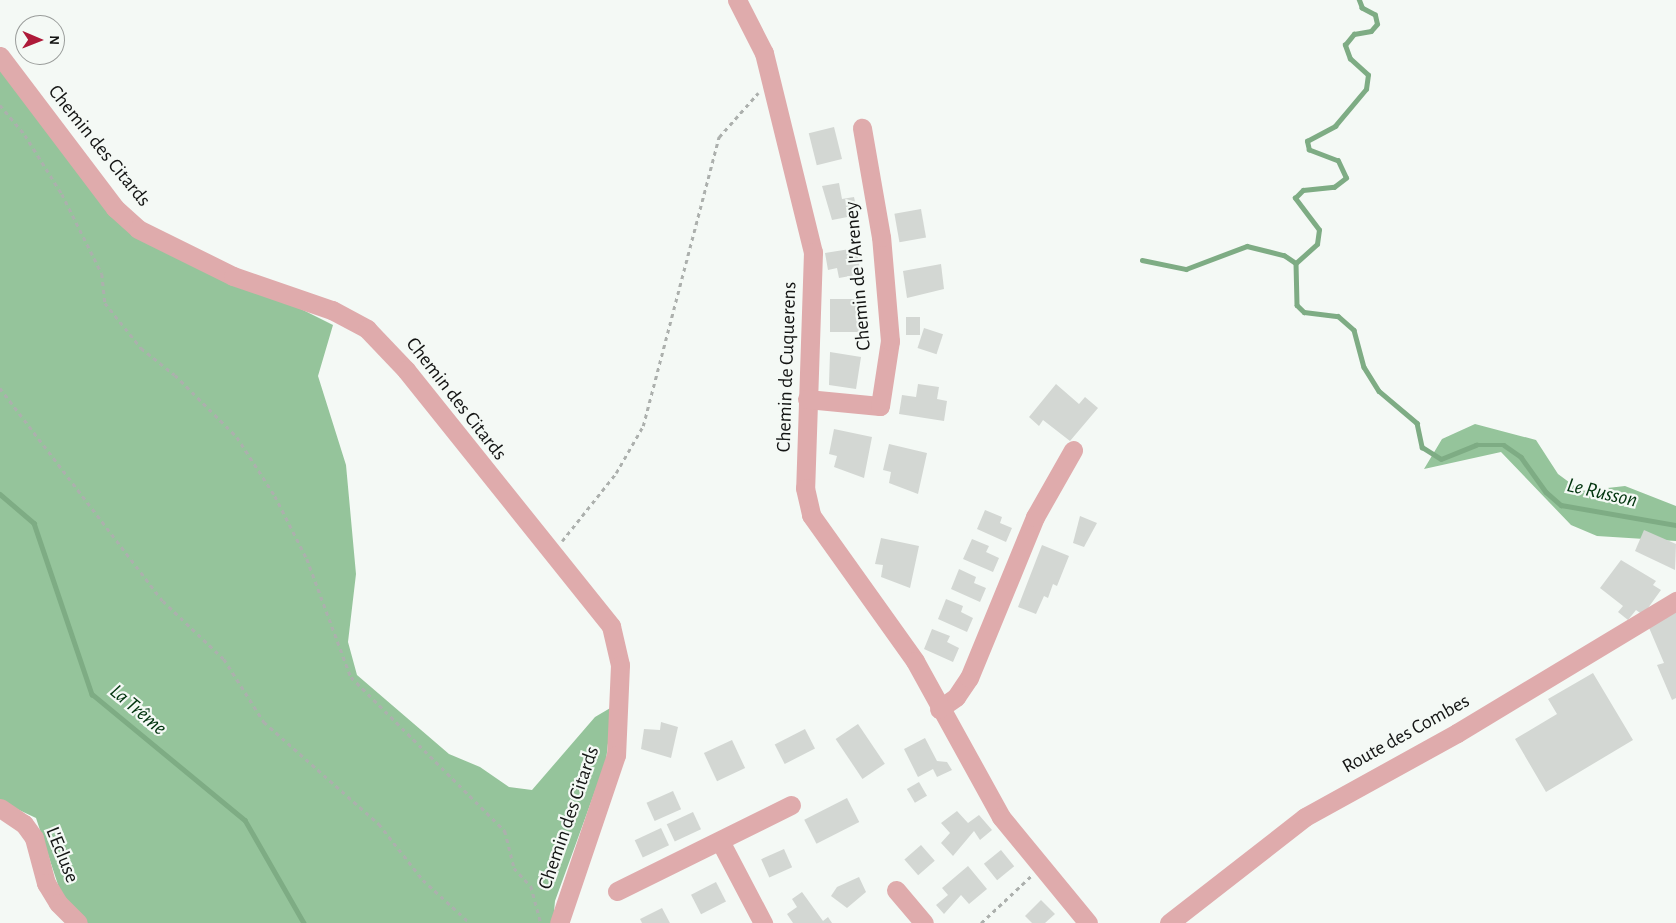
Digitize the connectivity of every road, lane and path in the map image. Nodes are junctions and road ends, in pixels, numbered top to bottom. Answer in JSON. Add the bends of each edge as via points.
{"nodes":[{"id":1,"x":737,"y":0,"type":"edge"},
{"id":2,"x":0,"y":56,"type":"edge"},
{"id":3,"x":772,"y":84,"type":"junction"},
{"id":4,"x":0,"y":105,"type":"edge"},
{"id":5,"x":862,"y":128,"type":"dead end"},
{"id":6,"x":0,"y":388,"type":"edge"},
{"id":7,"x":807,"y":399,"type":"junction"},
{"id":8,"x":1073,"y":450,"type":"dead end"},
{"id":9,"x":546,"y":548,"type":"junction"},
{"id":10,"x":1676,"y":601,"type":"edge"},
{"id":11,"x":939,"y":709,"type":"junction"},
{"id":12,"x":791,"y":805,"type":"dead end"},
{"id":13,"x":0,"y":808,"type":"edge"},
{"id":14,"x":720,"y":841,"type":"junction"},
{"id":15,"x":1041,"y":866,"type":"junction"},
{"id":16,"x":896,"y":890,"type":"dead end"},
{"id":17,"x":617,"y":892,"type":"dead end"},
{"id":18,"x":78,"y":923,"type":"edge"},
{"id":19,"x":470,"y":923,"type":"edge"},
{"id":20,"x":541,"y":923,"type":"edge"},
{"id":21,"x":559,"y":923,"type":"edge"},
{"id":22,"x":763,"y":923,"type":"edge"},
{"id":23,"x":924,"y":923,"type":"edge"},
{"id":24,"x":981,"y":923,"type":"edge"},
{"id":25,"x":1088,"y":923,"type":"edge"},
{"id":26,"x":1169,"y":923,"type":"edge"}],
"edges":[{"from":1,"to":3,"type":"street","name":"Chemin de Cuquerens","via":[[759,40]]},
{"from":2,"to":9,"type":"street","name":"Chemin des Citards","via":[[114,208],[138,230],[233,276],[332,310],[367,329],[406,370]]},
{"from":3,"to":7,"type":"street","name":"Chemin de Cuquerens","via":[[813,252]]},
{"from":3,"to":9,"type":"path","via":[[748,101],[719,137],[643,426],[583,518],[560,542]]},
{"from":4,"to":20,"type":"path","via":[[25,135],[62,194],[102,274],[105,303],[141,348],[175,375],[236,437],[275,496],[307,559],[351,677],[505,830],[514,868],[531,886]]},
{"from":5,"to":7,"type":"street","name":"Chemin de l'Areney","via":[[881,237],[890,341],[880,406]]},
{"from":6,"to":19,"type":"path","via":[[33,436],[163,601],[224,659],[264,722],[380,824],[423,880]]},
{"from":7,"to":11,"type":"street","name":"Chemin de Cuquerens","via":[[805,488],[811,515],[915,661]]},
{"from":8,"to":11,"type":"street","via":[[1035,517],[968,678],[956,697]]},
{"from":9,"to":21,"type":"street","name":"Chemin des Citards","via":[[611,626],[620,665],[616,756],[570,879]]},
{"from":10,"to":26,"type":"street","name":"Route des Combes","via":[[1457,733],[1305,817]]},
{"from":11,"to":15,"type":"street","name":"Chemin de Cuquerens","via":[[1001,817]]},
{"from":12,"to":14,"type":"street"},
{"from":13,"to":18,"type":"street","name":"L'Ecluse","via":[[24,824],[34,838],[46,883],[58,903]]},
{"from":14,"to":17,"type":"street"},
{"from":14,"to":22,"type":"street"},
{"from":15,"to":24,"type":"path"},
{"from":15,"to":25,"type":"street","name":"Chemin de Cuquerens"},
{"from":16,"to":23,"type":"street"}]}
